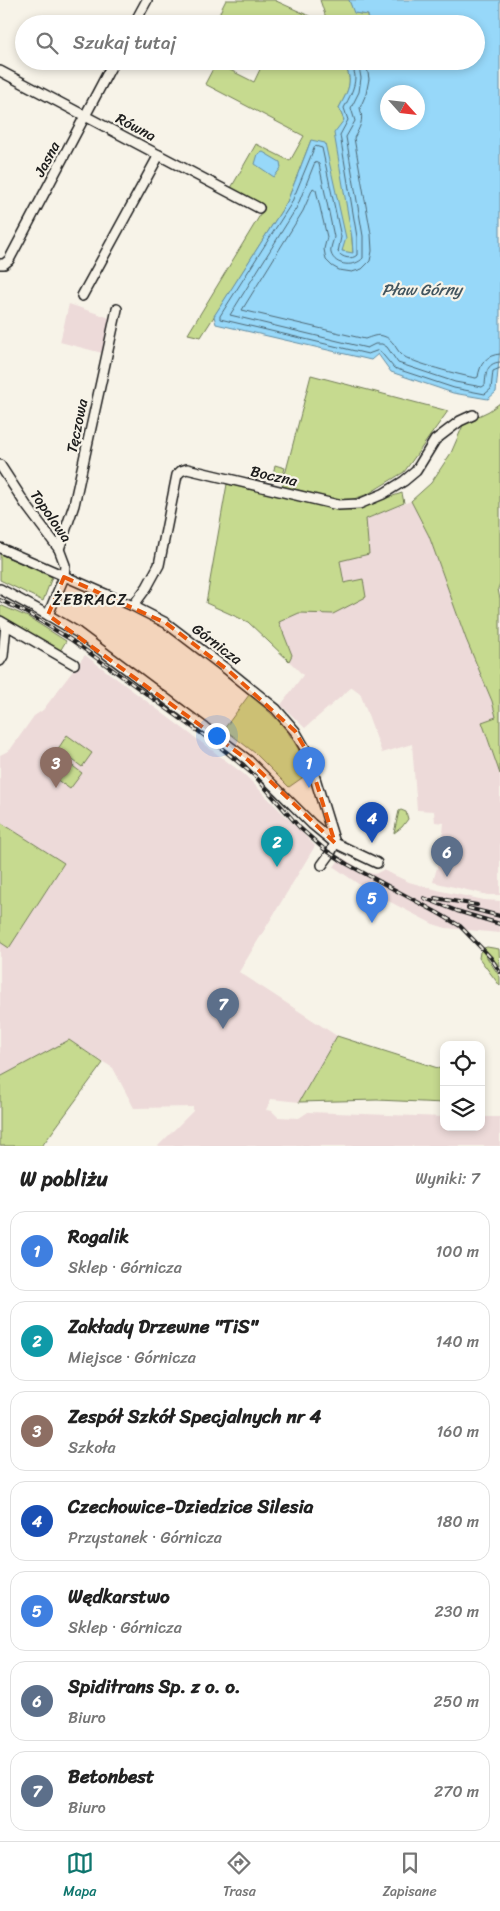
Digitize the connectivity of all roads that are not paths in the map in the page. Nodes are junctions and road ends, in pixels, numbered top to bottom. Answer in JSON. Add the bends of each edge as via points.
{"nodes":[{"id":1,"x":146,"y":0,"type":"edge"},
{"id":2,"x":138,"y":15,"type":"edge"},
{"id":3,"x":109,"y":70,"type":"edge"},
{"id":4,"x":0,"y":71,"type":"edge"},
{"id":5,"x":85,"y":116,"type":"junction"},
{"id":6,"x":159,"y":155,"type":"junction"},
{"id":7,"x":259,"y":208,"type":"dead end"},
{"id":8,"x":0,"y":264,"type":"edge"},
{"id":9,"x":82,"y":296,"type":"dead end"},
{"id":10,"x":117,"y":309,"type":"dead end"},
{"id":11,"x":473,"y":415,"type":"dead end"},
{"id":12,"x":0,"y":465,"type":"edge"},
{"id":13,"x":0,"y":548,"type":"edge"},
{"id":14,"x":59,"y":549,"type":"junction"},
{"id":15,"x":64,"y":578,"type":"junction"},
{"id":16,"x":0,"y":589,"type":"edge"},
{"id":17,"x":133,"y":606,"type":"junction"},
{"id":18,"x":48,"y":615,"type":"junction"},
{"id":19,"x":3,"y":623,"type":"edge"},
{"id":20,"x":0,"y":660,"type":"edge"},
{"id":21,"x":74,"y":664,"type":"dead end"},
{"id":22,"x":335,"y":843,"type":"junction"},
{"id":23,"x":377,"y":863,"type":"dead end"},
{"id":24,"x":322,"y":865,"type":"dead end"}],
"edges":[{"from":1,"to":2,"type":"street"},
{"from":3,"to":5,"type":"street","name":"Jasna"},
{"from":4,"to":5,"type":"street","name":"Równa"},
{"from":5,"to":6,"type":"street","name":"Równa"},
{"from":5,"to":8,"type":"street","name":"Jasna","via":[[9,260]]},
{"from":6,"to":7,"type":"street","name":"Równa"},
{"from":6,"to":9,"type":"street"},
{"from":10,"to":14,"type":"street","name":"Tęczowa","via":[[74,505]]},
{"from":11,"to":17,"type":"street","name":"Boczna","via":[[460,420],[435,440],[416,471],[404,481],[359,504],[338,505],[181,471],[176,475],[159,565]]},
{"from":12,"to":14,"type":"street","name":"Topolowa"},
{"from":13,"to":15,"type":"street","name":"Górnicza"},
{"from":14,"to":15,"type":"street","name":"Topolowa","via":[[65,565]]},
{"from":15,"to":17,"type":"street","name":"Górnicza"},
{"from":15,"to":18,"type":"street"},
{"from":16,"to":18,"type":"street"},
{"from":17,"to":22,"type":"street","name":"Górnicza","via":[[166,623],[229,671],[276,709],[295,731],[307,752]]},
{"from":18,"to":22,"type":"street","via":[[77,632],[248,760]]},
{"from":19,"to":20,"type":"street","via":[[4,656]]},
{"from":19,"to":21,"type":"street"},
{"from":22,"to":23,"type":"street"},
{"from":22,"to":24,"type":"street"}]}
